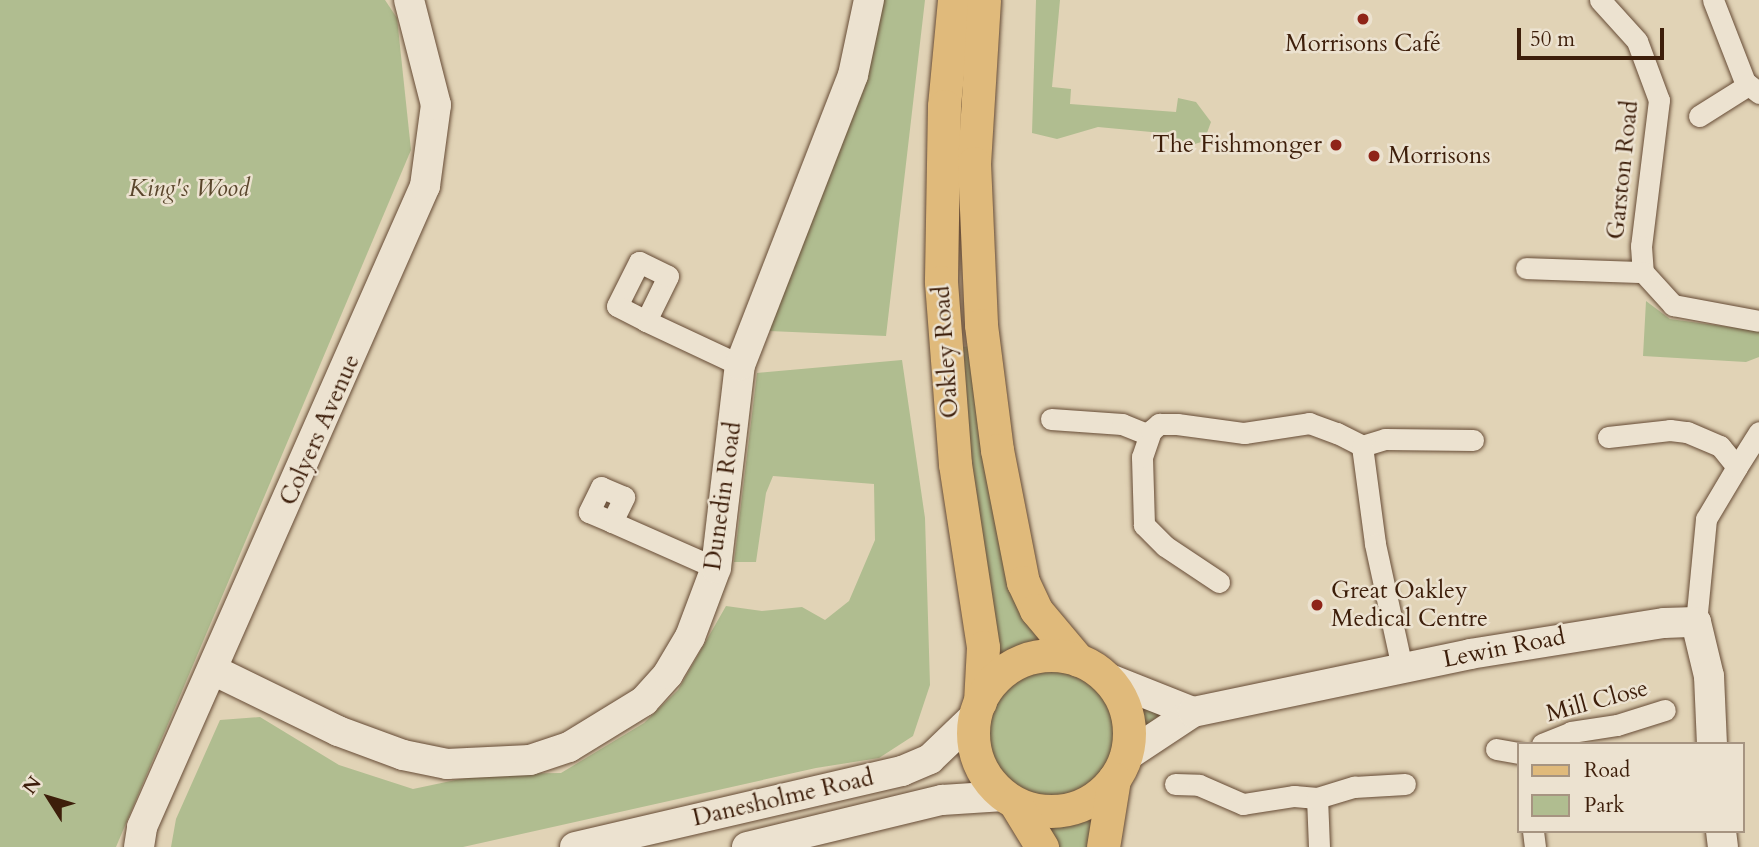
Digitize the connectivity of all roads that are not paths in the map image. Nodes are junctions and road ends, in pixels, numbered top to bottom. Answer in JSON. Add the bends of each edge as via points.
{"nodes":[{"id":1,"x":409,"y":0,"type":"edge"},
{"id":2,"x":869,"y":0,"type":"edge"},
{"id":3,"x":954,"y":0,"type":"edge"},
{"id":4,"x":984,"y":0,"type":"edge"},
{"id":5,"x":1601,"y":0,"type":"edge"},
{"id":6,"x":1713,"y":0,"type":"edge"},
{"id":7,"x":1753,"y":89,"type":"edge"},
{"id":8,"x":1699,"y":116,"type":"dead end"},
{"id":9,"x":1526,"y":268,"type":"dead end"},
{"id":10,"x":1643,"y":272,"type":"junction"},
{"id":11,"x":646,"y":321,"type":"dead end"},
{"id":12,"x":1759,"y":321,"type":"edge"},
{"id":13,"x":740,"y":365,"type":"junction"},
{"id":14,"x":1051,"y":419,"type":"dead end"},
{"id":15,"x":1759,"y":432,"type":"edge"},
{"id":16,"x":1149,"y":435,"type":"junction"},
{"id":17,"x":1608,"y":437,"type":"dead end"},
{"id":18,"x":1473,"y":440,"type":"dead end"},
{"id":19,"x":1362,"y":446,"type":"junction"},
{"id":20,"x":1737,"y":467,"type":"junction"},
{"id":21,"x":612,"y":522,"type":"dead end"},
{"id":22,"x":716,"y":568,"type":"junction"},
{"id":23,"x":1219,"y":582,"type":"dead end"},
{"id":24,"x":1696,"y":622,"type":"junction"},
{"id":25,"x":1078,"y":660,"type":"junction"},
{"id":26,"x":1402,"y":668,"type":"junction"},
{"id":27,"x":215,"y":671,"type":"junction"},
{"id":28,"x":1107,"y":678,"type":"junction"},
{"id":29,"x":977,"y":709,"type":"junction"},
{"id":30,"x":1665,"y":710,"type":"dead end"},
{"id":31,"x":1193,"y":712,"type":"junction"},
{"id":32,"x":1547,"y":742,"type":"edge"},
{"id":33,"x":1713,"y":742,"type":"edge"},
{"id":34,"x":1496,"y":749,"type":"dead end"},
{"id":35,"x":1518,"y":752,"type":"edge"},
{"id":36,"x":1120,"y":768,"type":"junction"},
{"id":37,"x":1175,"y":784,"type":"dead end"},
{"id":38,"x":1405,"y":784,"type":"dead end"},
{"id":39,"x":1317,"y":798,"type":"junction"},
{"id":40,"x":1009,"y":799,"type":"junction"},
{"id":41,"x":139,"y":847,"type":"edge"},
{"id":42,"x":575,"y":847,"type":"edge"},
{"id":43,"x":747,"y":847,"type":"edge"},
{"id":44,"x":1042,"y":847,"type":"edge"},
{"id":45,"x":1103,"y":847,"type":"edge"},
{"id":46,"x":1319,"y":847,"type":"edge"}],
"edges":[{"from":1,"to":27,"type":"street","name":"Colyers Avenue","via":[[436,105],[425,186]]},
{"from":2,"to":13,"type":"street","name":"Dunedin Road","via":[[853,75]]},
{"from":3,"to":29,"type":"main road","name":"Oakley Road","via":[[943,133],[941,282],[955,464],[983,638]]},
{"from":4,"to":25,"type":"main road","name":"Oakley Road","via":[[977,80],[975,214],[981,325],[997,450],[1023,582],[1036,610]]},
{"from":5,"to":10,"type":"street","name":"Garston Road","via":[[1637,41],[1659,100],[1641,246]]},
{"from":6,"to":7,"type":"street"},
{"from":7,"to":8,"type":"street"},
{"from":9,"to":10,"type":"street"},
{"from":10,"to":12,"type":"street","name":"Garston Road","via":[[1672,305]]},
{"from":11,"to":13,"type":"street"},
{"from":13,"to":22,"type":"street","name":"Dunedin Road"},
{"from":14,"to":16,"type":"street","via":[[1122,424]]},
{"from":15,"to":20,"type":"street"},
{"from":16,"to":19,"type":"street","via":[[1159,424],[1234,433],[1309,423]]},
{"from":16,"to":23,"type":"street","via":[[1142,457],[1144,525],[1165,546]]},
{"from":17,"to":20,"type":"street","via":[[1687,432],[1720,446]]},
{"from":18,"to":19,"type":"street","via":[[1385,439]]},
{"from":19,"to":26,"type":"street","via":[[1375,544]]},
{"from":20,"to":24,"type":"street","via":[[1706,519]]},
{"from":21,"to":22,"type":"street"},
{"from":22,"to":27,"type":"street","name":"Dunedin Road","via":[[691,637],[644,701],[569,747],[530,760],[447,764],[403,755],[338,731]]},
{"from":24,"to":26,"type":"street","name":"Lewin Road","via":[[1581,633]]},
{"from":24,"to":33,"type":"street","via":[[1709,676]]},
{"from":25,"to":28,"type":"main road"},
{"from":25,"to":29,"type":"main road","via":[[1032,657],[1010,667],[992,682]]},
{"from":26,"to":31,"type":"street","name":"Lewin Road"},
{"from":27,"to":41,"type":"street","name":"Colyers Avenue","via":[[142,827]]},
{"from":28,"to":31,"type":"street"},
{"from":28,"to":36,"type":"main road","via":[[1127,715]]},
{"from":29,"to":40,"type":"main road","via":[[978,760]]},
{"from":29,"to":42,"type":"street","name":"Danesholme Road","via":[[930,759],[902,771]]},
{"from":30,"to":32,"type":"street","name":"Mill Close"},
{"from":31,"to":36,"type":"street","name":"Lewin Road"},
{"from":34,"to":35,"type":"street"},
{"from":36,"to":40,"type":"main road","via":[[1098,795],[1069,808],[1036,810]]},
{"from":36,"to":45,"type":"main road"},
{"from":37,"to":39,"type":"street","via":[[1199,785],[1243,804],[1294,796]]},
{"from":38,"to":39,"type":"street","via":[[1353,787]]},
{"from":39,"to":46,"type":"street"},
{"from":40,"to":43,"type":"street","name":"Danesholme Road","via":[[942,800]]},
{"from":40,"to":44,"type":"main road"}]}
